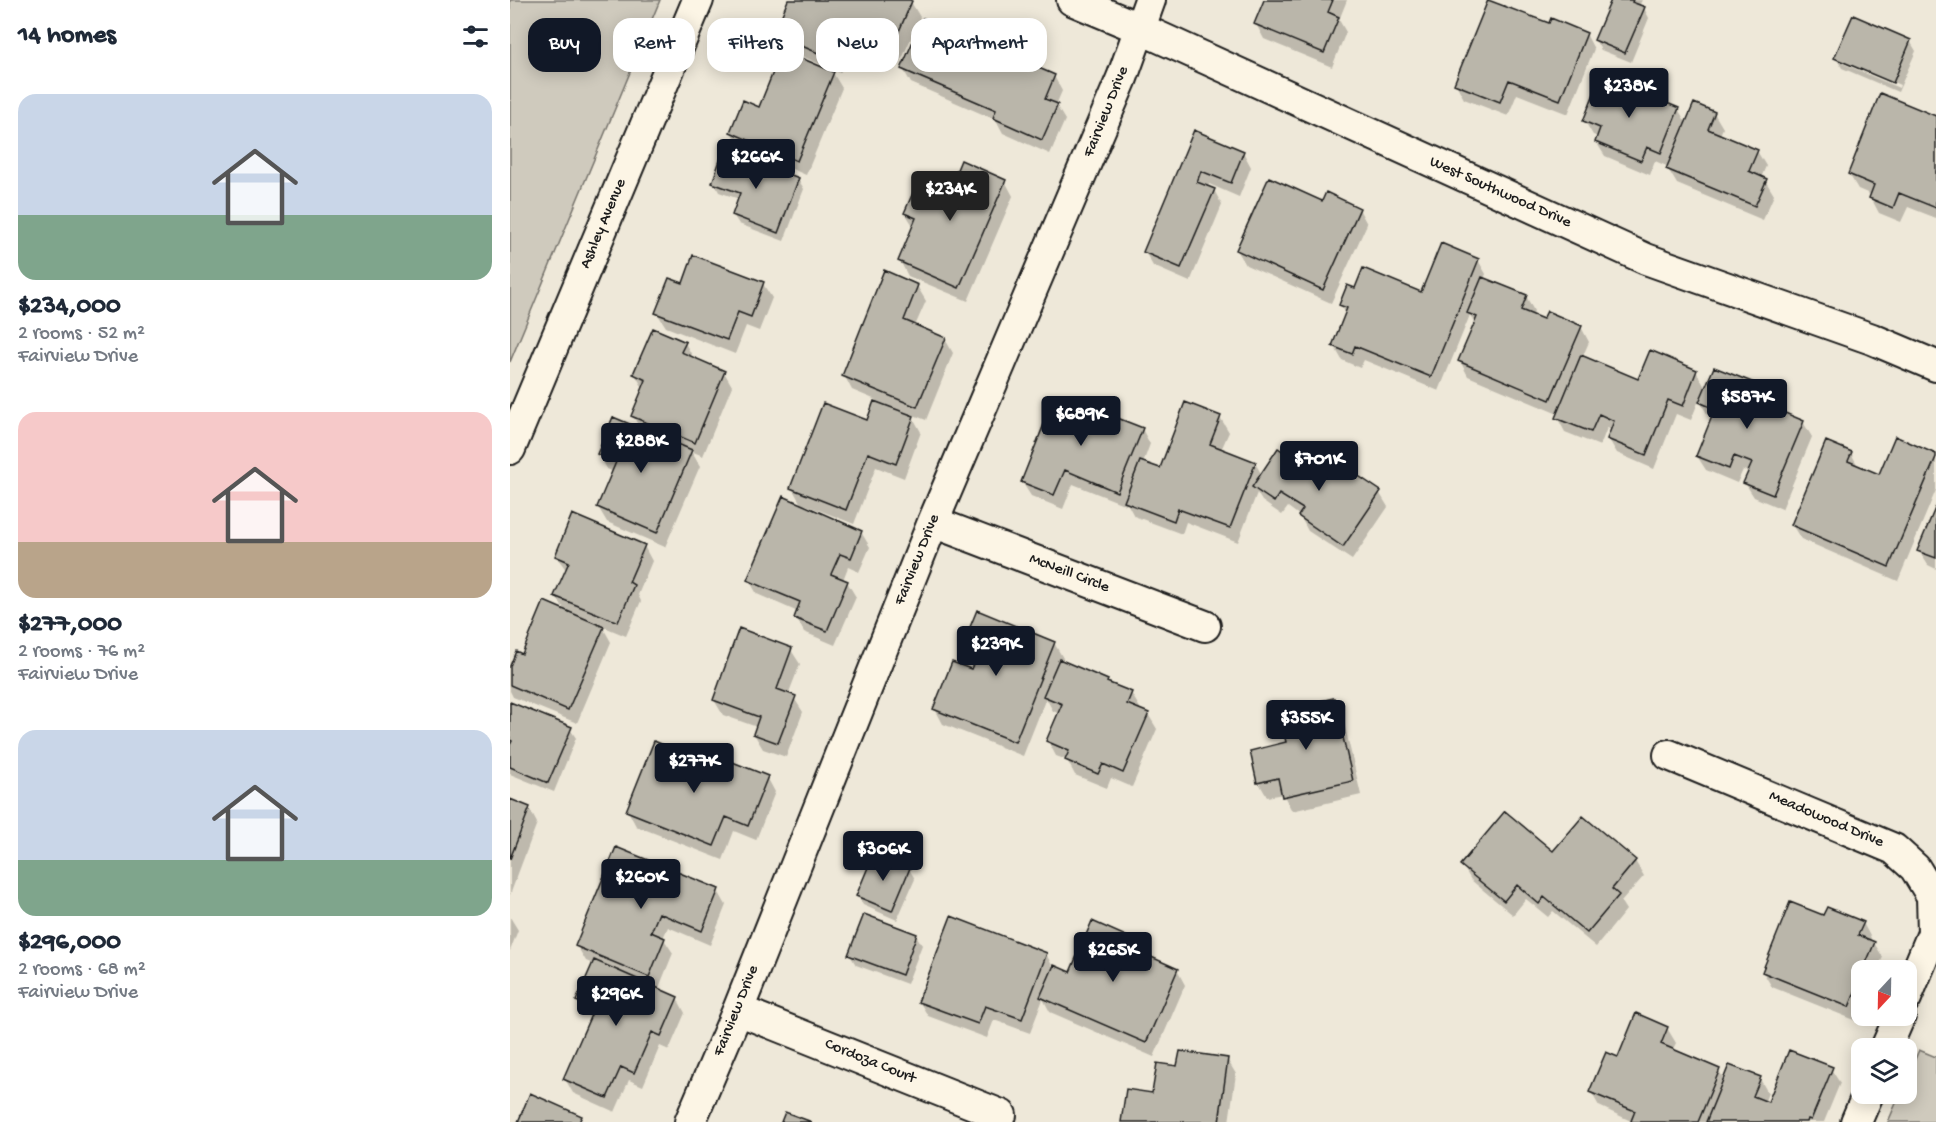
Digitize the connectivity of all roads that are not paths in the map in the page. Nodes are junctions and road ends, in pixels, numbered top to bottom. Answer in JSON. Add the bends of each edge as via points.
{"nodes":[{"id":1,"x":698,"y":0,"type":"edge"},
{"id":2,"x":1072,"y":0,"type":"edge"},
{"id":3,"x":1150,"y":0,"type":"edge"},
{"id":4,"x":1139,"y":28,"type":"junction"},
{"id":5,"x":1936,"y":366,"type":"edge"},
{"id":6,"x":510,"y":448,"type":"edge"},
{"id":7,"x":933,"y":522,"type":"junction"},
{"id":8,"x":1205,"y":626,"type":"dead end"},
{"id":9,"x":1669,"y":755,"type":"dead end"},
{"id":10,"x":1917,"y":972,"type":"edge"},
{"id":11,"x":738,"y":1010,"type":"junction"},
{"id":12,"x":1864,"y":1104,"type":"edge"},
{"id":13,"x":1001,"y":1115,"type":"dead end"},
{"id":14,"x":690,"y":1122,"type":"edge"},
{"id":15,"x":1856,"y":1122,"type":"edge"}],
"edges":[{"from":1,"to":6,"type":"street","name":"Ashley Avenue"},
{"from":2,"to":4,"type":"street","name":"West Southwood Drive"},
{"from":3,"to":4,"type":"street","name":"Fairview Drive"},
{"from":4,"to":5,"type":"street","name":"West Southwood Drive","via":[[1647,259],[1872,339]]},
{"from":4,"to":7,"type":"street","name":"Fairview Drive","via":[[1122,78]]},
{"from":7,"to":8,"type":"street","name":"McNeill Circle"},
{"from":7,"to":11,"type":"street","name":"Fairview Drive"},
{"from":9,"to":10,"type":"street","name":"Meadowood Drive","via":[[1894,849],[1915,868],[1932,896],[1933,933]]},
{"from":11,"to":13,"type":"street","name":"Cordoza Court"},
{"from":11,"to":14,"type":"street","name":"Fairview Drive"},
{"from":12,"to":15,"type":"street"}]}
